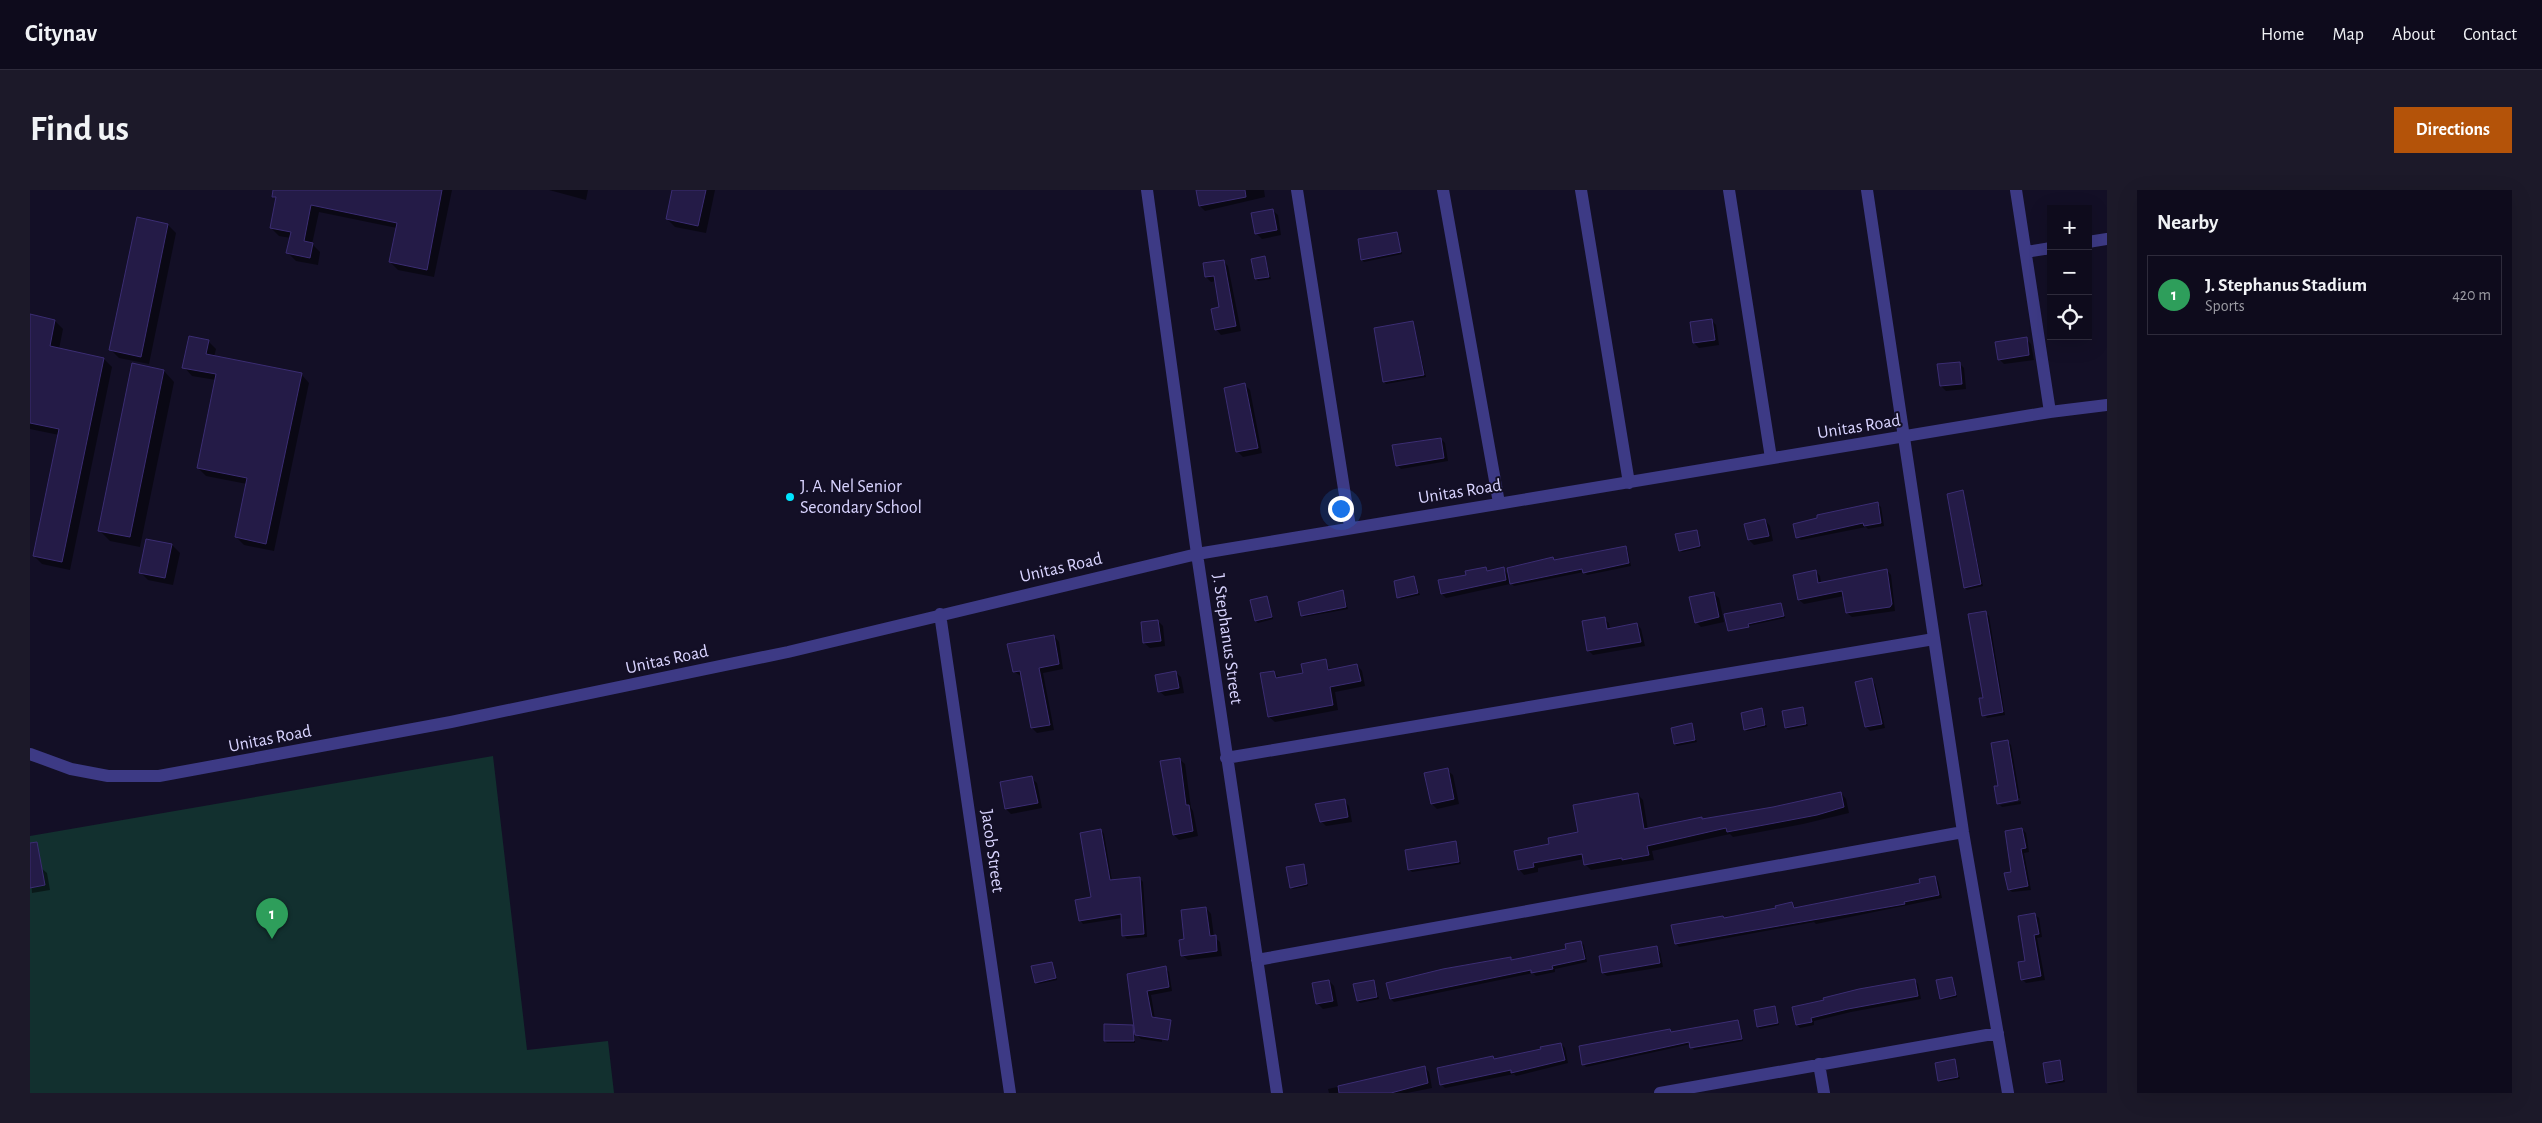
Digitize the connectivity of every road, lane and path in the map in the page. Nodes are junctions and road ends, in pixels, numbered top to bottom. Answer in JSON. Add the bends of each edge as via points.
{"nodes":[{"id":1,"x":1148,"y":190,"type":"edge"},
{"id":2,"x":1297,"y":190,"type":"edge"},
{"id":3,"x":1443,"y":190,"type":"edge"},
{"id":4,"x":1582,"y":190,"type":"edge"},
{"id":5,"x":1729,"y":190,"type":"edge"},
{"id":6,"x":1867,"y":190,"type":"edge"},
{"id":7,"x":2016,"y":190,"type":"edge"},
{"id":8,"x":2107,"y":239,"type":"edge"},
{"id":9,"x":2092,"y":241,"type":"edge"},
{"id":10,"x":2047,"y":249,"type":"edge"},
{"id":11,"x":2026,"y":252,"type":"junction"},
{"id":12,"x":2107,"y":405,"type":"edge"},
{"id":13,"x":2050,"y":412,"type":"junction"},
{"id":14,"x":1906,"y":438,"type":"junction"},
{"id":15,"x":1771,"y":458,"type":"junction"},
{"id":16,"x":1629,"y":483,"type":"junction"},
{"id":17,"x":1499,"y":503,"type":"junction"},
{"id":18,"x":1350,"y":527,"type":"junction"},
{"id":19,"x":1197,"y":554,"type":"junction"},
{"id":20,"x":940,"y":614,"type":"junction"},
{"id":21,"x":1934,"y":639,"type":"junction"},
{"id":22,"x":30,"y":754,"type":"edge"},
{"id":23,"x":1226,"y":758,"type":"junction"},
{"id":24,"x":1963,"y":832,"type":"junction"},
{"id":25,"x":1257,"y":960,"type":"junction"},
{"id":26,"x":1998,"y":1033,"type":"junction"},
{"id":27,"x":1819,"y":1064,"type":"junction"},
{"id":28,"x":1010,"y":1093,"type":"edge"},
{"id":29,"x":1277,"y":1093,"type":"edge"},
{"id":30,"x":1660,"y":1093,"type":"edge"},
{"id":31,"x":1824,"y":1093,"type":"edge"},
{"id":32,"x":2008,"y":1093,"type":"edge"}],
"edges":[{"from":1,"to":19,"type":"street","name":"J. Stephanus Street"},
{"from":2,"to":18,"type":"street"},
{"from":3,"to":17,"type":"street"},
{"from":4,"to":16,"type":"street"},
{"from":5,"to":15,"type":"street"},
{"from":6,"to":14,"type":"street"},
{"from":7,"to":11,"type":"street"},
{"from":8,"to":9,"type":"street"},
{"from":10,"to":11,"type":"street"},
{"from":11,"to":13,"type":"street"},
{"from":12,"to":13,"type":"street","name":"Unitas Road"},
{"from":13,"to":14,"type":"street","name":"Unitas Road"},
{"from":14,"to":15,"type":"street","name":"Unitas Road"},
{"from":14,"to":21,"type":"street"},
{"from":15,"to":16,"type":"street","name":"Unitas Road"},
{"from":16,"to":17,"type":"street","name":"Unitas Road"},
{"from":17,"to":18,"type":"street","name":"Unitas Road"},
{"from":18,"to":19,"type":"street","name":"Unitas Road"},
{"from":19,"to":20,"type":"street","name":"Unitas Road"},
{"from":19,"to":23,"type":"street","name":"J. Stephanus Street"},
{"from":20,"to":22,"type":"street","name":"Unitas Road","via":[[730,664],[451,722],[159,776],[108,776],[80,771]]},
{"from":20,"to":28,"type":"street","name":"Jacob Street"},
{"from":21,"to":23,"type":"street"},
{"from":21,"to":24,"type":"street"},
{"from":23,"to":25,"type":"street","name":"J. Stephanus Street"},
{"from":24,"to":25,"type":"street"},
{"from":24,"to":26,"type":"street"},
{"from":25,"to":29,"type":"street","name":"J. Stephanus Street"},
{"from":26,"to":27,"type":"street"},
{"from":26,"to":32,"type":"street"},
{"from":27,"to":30,"type":"street"},
{"from":27,"to":31,"type":"street"}]}
